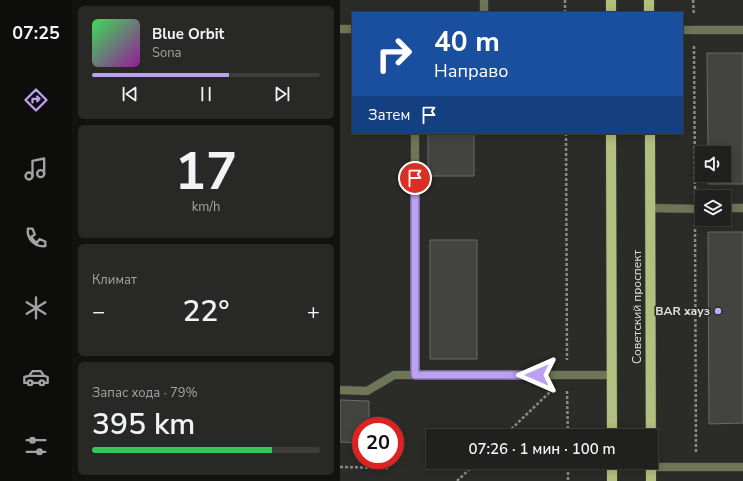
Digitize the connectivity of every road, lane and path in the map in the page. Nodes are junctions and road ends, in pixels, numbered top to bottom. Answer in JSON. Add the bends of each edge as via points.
{"nodes":[{"id":1,"x":484,"y":0,"type":"edge"},
{"id":2,"x":565,"y":0,"type":"edge"},
{"id":3,"x":611,"y":0,"type":"edge"},
{"id":4,"x":649,"y":0,"type":"edge"},
{"id":5,"x":693,"y":0,"type":"edge"},
{"id":6,"x":484,"y":12,"type":"edge"},
{"id":7,"x":565,"y":12,"type":"edge"},
{"id":8,"x":611,"y":12,"type":"edge"},
{"id":9,"x":649,"y":12,"type":"edge"},
{"id":10,"x":340,"y":29,"type":"edge"},
{"id":11,"x":352,"y":29,"type":"edge"},
{"id":12,"x":683,"y":30,"type":"edge"},
{"id":13,"x":694,"y":30,"type":"junction"},
{"id":14,"x":743,"y":30,"type":"edge"},
{"id":15,"x":415,"y":134,"type":"edge"},
{"id":16,"x":566,"y":134,"type":"edge"},
{"id":17,"x":611,"y":134,"type":"edge"},
{"id":18,"x":650,"y":134,"type":"edge"},
{"id":19,"x":698,"y":190,"type":"edge"},
{"id":20,"x":650,"y":208,"type":"junction"},
{"id":21,"x":731,"y":208,"type":"edge"},
{"id":22,"x":743,"y":208,"type":"edge"},
{"id":23,"x":695,"y":209,"type":"edge"},
{"id":24,"x":698,"y":226,"type":"edge"},
{"id":25,"x":415,"y":375,"type":"junction"},
{"id":26,"x":567,"y":375,"type":"junction"},
{"id":27,"x":612,"y":375,"type":"junction"},
{"id":28,"x":340,"y":390,"type":"edge"},
{"id":29,"x":511,"y":429,"type":"edge"},
{"id":30,"x":568,"y":429,"type":"edge"},
{"id":31,"x":612,"y":429,"type":"edge"},
{"id":32,"x":651,"y":429,"type":"edge"},
{"id":33,"x":340,"y":467,"type":"edge"},
{"id":34,"x":352,"y":467,"type":"edge"},
{"id":35,"x":658,"y":467,"type":"edge"},
{"id":36,"x":696,"y":467,"type":"junction"},
{"id":37,"x":743,"y":467,"type":"edge"},
{"id":38,"x":470,"y":469,"type":"edge"},
{"id":39,"x":568,"y":469,"type":"edge"},
{"id":40,"x":612,"y":469,"type":"edge"},
{"id":41,"x":651,"y":469,"type":"edge"},
{"id":42,"x":457,"y":481,"type":"edge"},
{"id":43,"x":568,"y":481,"type":"edge"},
{"id":44,"x":612,"y":481,"type":"edge"},
{"id":45,"x":651,"y":481,"type":"edge"}],
"edges":[{"from":1,"to":6,"type":"lane"},
{"from":2,"to":7,"type":"path"},
{"from":3,"to":8,"type":"main road"},
{"from":4,"to":9,"type":"main road"},
{"from":5,"to":13,"type":"path"},
{"from":10,"to":11,"type":"lane"},
{"from":12,"to":13,"type":"lane"},
{"from":13,"to":14,"type":"lane"},
{"from":13,"to":19,"type":"path"},
{"from":15,"to":25,"type":"lane"},
{"from":16,"to":26,"type":"path"},
{"from":17,"to":27,"type":"main road"},
{"from":18,"to":20,"type":"main road","name":"Советский проспект"},
{"from":20,"to":23,"type":"lane"},
{"from":20,"to":32,"type":"main road","name":"Советский проспект"},
{"from":21,"to":22,"type":"lane"},
{"from":24,"to":36,"type":"path"},
{"from":25,"to":26,"type":"lane"},
{"from":25,"to":28,"type":"lane","via":[[394,375],[367,391]]},
{"from":26,"to":27,"type":"lane"},
{"from":26,"to":29,"type":"path"},
{"from":26,"to":30,"type":"path"},
{"from":27,"to":31,"type":"main road"},
{"from":33,"to":34,"type":"path"},
{"from":35,"to":36,"type":"lane"},
{"from":36,"to":37,"type":"lane"},
{"from":38,"to":42,"type":"path"},
{"from":39,"to":43,"type":"path"},
{"from":40,"to":44,"type":"main road"},
{"from":41,"to":45,"type":"main road","name":"Советский проспект"}]}
